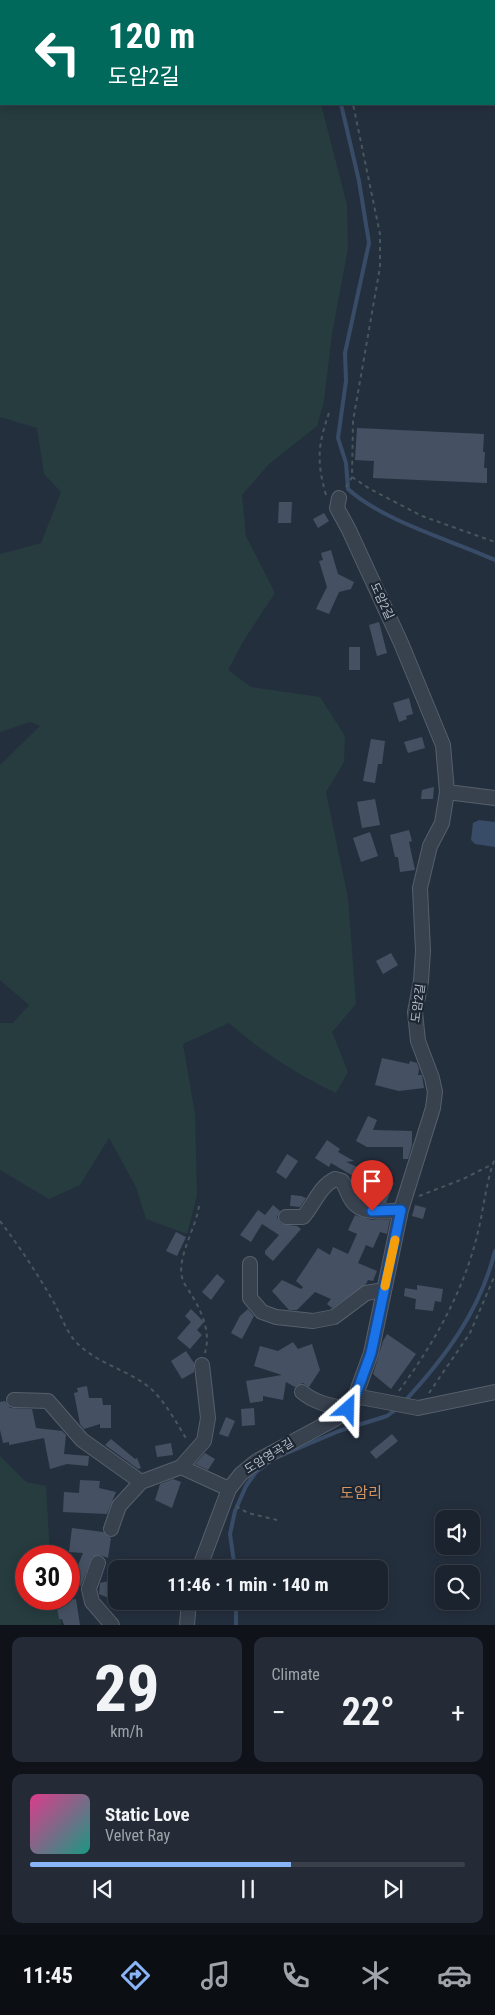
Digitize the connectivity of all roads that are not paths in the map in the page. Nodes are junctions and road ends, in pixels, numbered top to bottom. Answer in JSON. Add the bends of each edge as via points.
{"nodes":[{"id":1,"x":338,"y":503,"type":"road end"},
{"id":2,"x":447,"y":792,"type":"junction"},
{"id":3,"x":495,"y":798,"type":"edge"},
{"id":4,"x":403,"y":1205,"type":"junction"},
{"id":5,"x":286,"y":1217,"type":"dead end"},
{"id":6,"x":250,"y":1264,"type":"dead end"},
{"id":7,"x":384,"y":1290,"type":"junction"},
{"id":8,"x":202,"y":1365,"type":"road end"},
{"id":9,"x":302,"y":1392,"type":"dead end"},
{"id":10,"x":495,"y":1392,"type":"edge"},
{"id":11,"x":14,"y":1400,"type":"dead end"},
{"id":12,"x":351,"y":1402,"type":"junction"},
{"id":13,"x":181,"y":1468,"type":"junction"},
{"id":14,"x":141,"y":1482,"type":"junction"},
{"id":15,"x":229,"y":1489,"type":"junction"},
{"id":16,"x":112,"y":1529,"type":"dead end"},
{"id":17,"x":202,"y":1560,"type":"edge"},
{"id":18,"x":98,"y":1563,"type":"dead end"},
{"id":19,"x":188,"y":1610,"type":"edge"},
{"id":20,"x":112,"y":1625,"type":"edge"},
{"id":21,"x":187,"y":1625,"type":"edge"}],
"edges":[{"from":1,"to":2,"type":"street","name":"도암2길","via":[[438,729],[446,766]]},
{"from":2,"to":3,"type":"street"},
{"from":2,"to":4,"type":"street","name":"도암2길","via":[[442,823],[430,846],[420,888],[423,951],[415,1027],[435,1092]]},
{"from":4,"to":5,"type":"street","via":[[372,1211],[358,1206],[342,1181],[335,1178],[321,1188],[303,1216]]},
{"from":4,"to":7,"type":"street","name":"도암2길"},
{"from":6,"to":7,"type":"street","via":[[250,1298],[262,1312],[276,1317],[313,1320],[334,1317],[366,1293]]},
{"from":7,"to":12,"type":"street","name":"도암2길","via":[[371,1353]]},
{"from":8,"to":13,"type":"street","via":[[208,1418],[204,1441]]},
{"from":9,"to":12,"type":"street","via":[[327,1405]]},
{"from":10,"to":12,"type":"street","via":[[418,1408]]},
{"from":11,"to":14,"type":"street","via":[[48,1401],[82,1440]]},
{"from":12,"to":15,"type":"street","name":"도암영곡길","via":[[335,1419],[257,1461]]},
{"from":13,"to":14,"type":"street"},
{"from":13,"to":15,"type":"street"},
{"from":14,"to":16,"type":"street","via":[[119,1506]]},
{"from":15,"to":17,"type":"street","name":"도암영곡길"},
{"from":18,"to":20,"type":"street","via":[[89,1589],[92,1602]]},
{"from":19,"to":21,"type":"street"}]}
